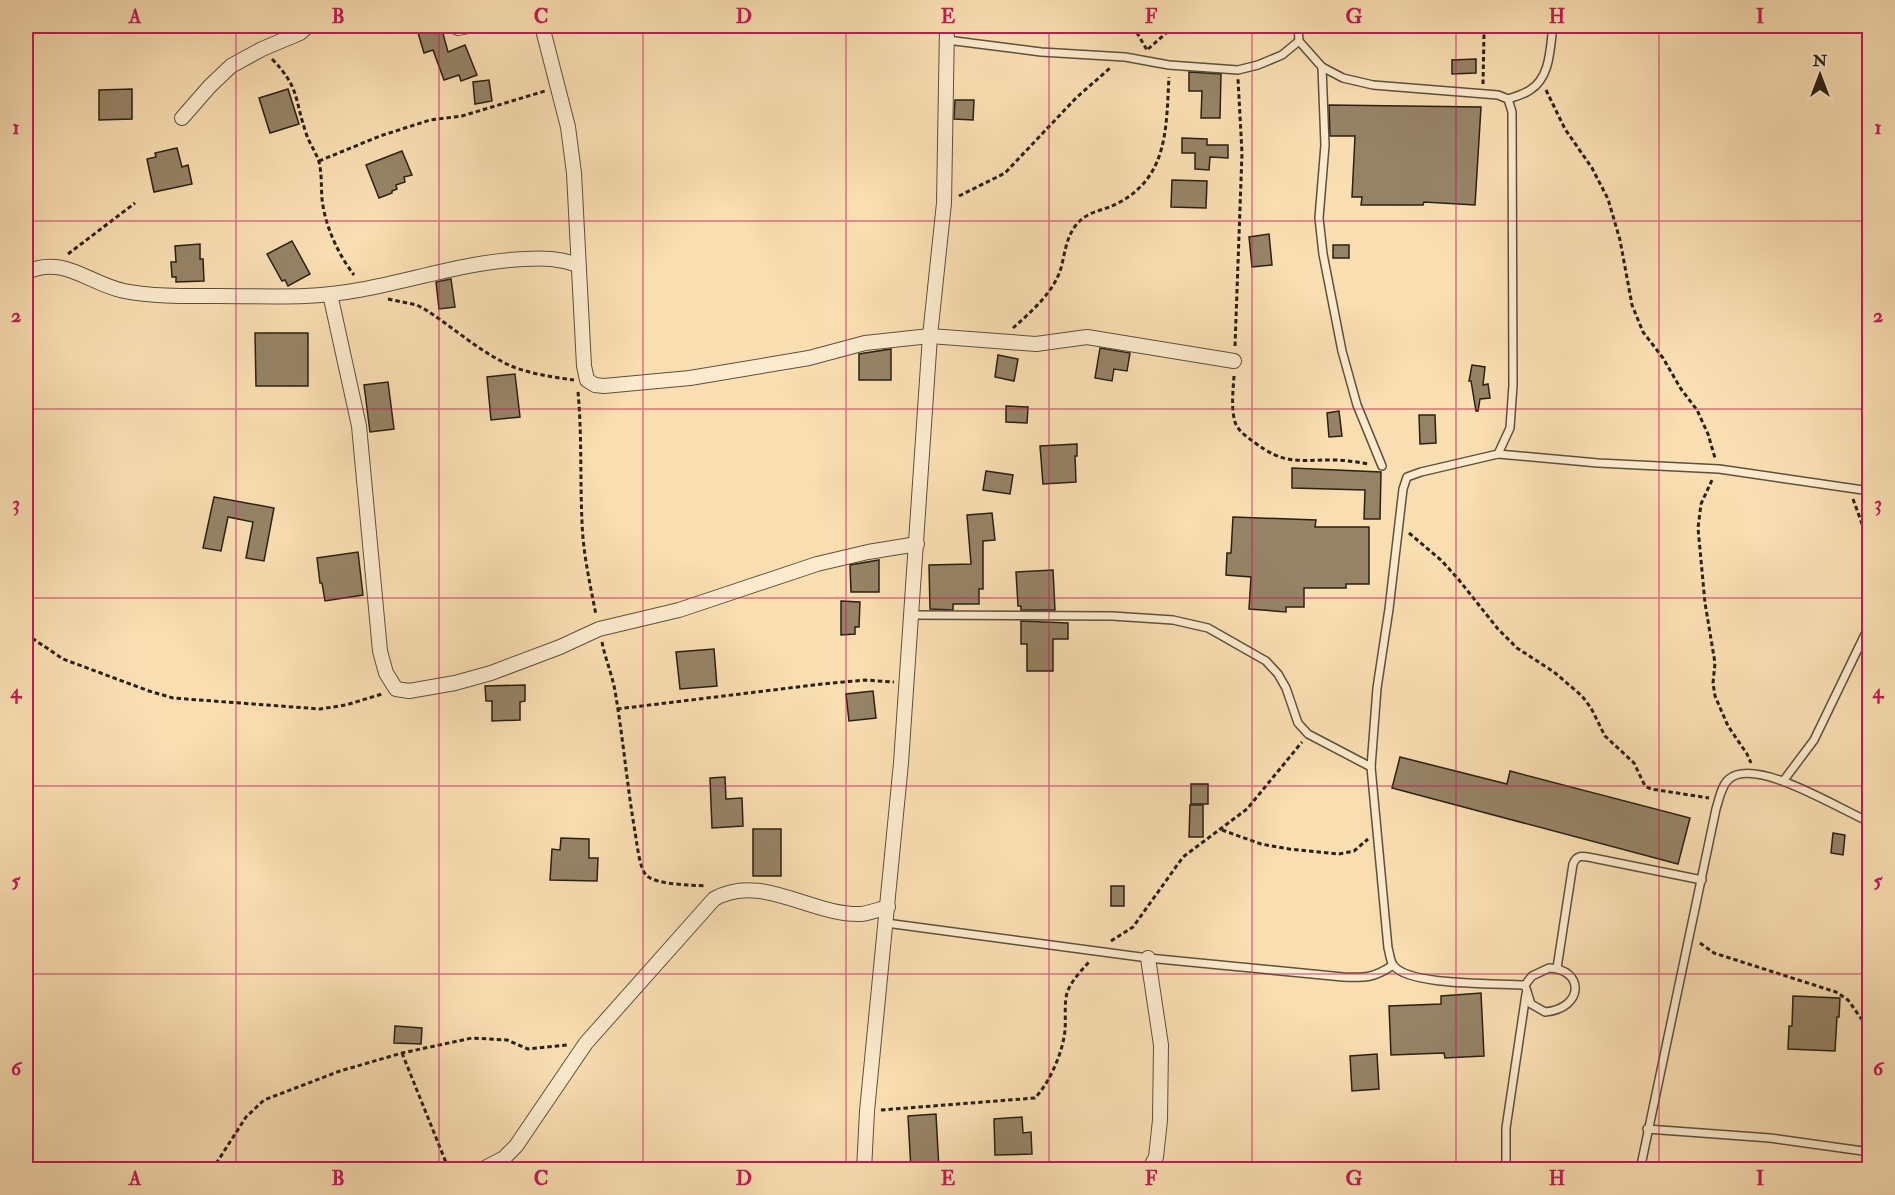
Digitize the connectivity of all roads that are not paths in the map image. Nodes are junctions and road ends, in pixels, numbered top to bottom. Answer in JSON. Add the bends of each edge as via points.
{"nodes":[{"id":1,"x":308,"y":26,"type":"edge"},
{"id":2,"x":455,"y":26,"type":"edge"},
{"id":3,"x":469,"y":26,"type":"edge"},
{"id":4,"x":542,"y":26,"type":"edge"},
{"id":5,"x":1298,"y":26,"type":"edge"},
{"id":6,"x":1553,"y":26,"type":"edge"},
{"id":7,"x":947,"y":33,"type":"edge"},
{"id":8,"x":1299,"y":41,"type":"junction"},
{"id":9,"x":1322,"y":67,"type":"junction"},
{"id":10,"x":1508,"y":99,"type":"junction"},
{"id":11,"x":182,"y":118,"type":"dead end"},
{"id":12,"x":578,"y":265,"type":"junction"},
{"id":13,"x":26,"y":272,"type":"edge"},
{"id":14,"x":330,"y":294,"type":"junction"},
{"id":15,"x":930,"y":336,"type":"junction"},
{"id":16,"x":1234,"y":361,"type":"road end"},
{"id":17,"x":1498,"y":454,"type":"junction"},
{"id":18,"x":1382,"y":466,"type":"road end"},
{"id":19,"x":1869,"y":491,"type":"edge"},
{"id":20,"x":917,"y":544,"type":"junction"},
{"id":21,"x":910,"y":615,"type":"junction"},
{"id":22,"x":1869,"y":624,"type":"edge"},
{"id":23,"x":1371,"y":768,"type":"junction"},
{"id":24,"x":1784,"y":780,"type":"junction"},
{"id":25,"x":1869,"y":822,"type":"edge"},
{"id":26,"x":1702,"y":880,"type":"junction"},
{"id":27,"x":888,"y":907,"type":"junction"},
{"id":28,"x":886,"y":923,"type":"junction"},
{"id":29,"x":1148,"y":958,"type":"junction"},
{"id":30,"x":1392,"y":965,"type":"junction"},
{"id":31,"x":1557,"y":968,"type":"junction"},
{"id":32,"x":1525,"y":985,"type":"junction"},
{"id":33,"x":1526,"y":994,"type":"junction"},
{"id":34,"x":1647,"y":1129,"type":"junction"},
{"id":35,"x":1869,"y":1152,"type":"edge"},
{"id":36,"x":481,"y":1170,"type":"edge"},
{"id":37,"x":864,"y":1170,"type":"edge"},
{"id":38,"x":1149,"y":1170,"type":"edge"},
{"id":39,"x":1506,"y":1170,"type":"edge"},
{"id":40,"x":1640,"y":1170,"type":"edge"}],
"edges":[{"from":1,"to":11,"type":"street","via":[[231,66]]},
{"from":2,"to":3,"type":"street"},
{"from":4,"to":12,"type":"street","via":[[568,127]]},
{"from":5,"to":8,"type":"lane"},
{"from":6,"to":10,"type":"lane","via":[[1542,81],[1530,91]]},
{"from":7,"to":8,"type":"lane","via":[[1041,52],[1238,70],[1282,55]]},
{"from":7,"to":15,"type":"street","via":[[944,203]]},
{"from":8,"to":9,"type":"lane"},
{"from":9,"to":10,"type":"lane","via":[[1343,78],[1373,85],[1483,92]]},
{"from":9,"to":18,"type":"lane","via":[[1325,145],[1319,218],[1323,254],[1342,351]]},
{"from":10,"to":17,"type":"lane","via":[[1512,112],[1513,385],[1510,428]]},
{"from":12,"to":14,"type":"street","via":[[550,258],[500,260]]},
{"from":12,"to":15,"type":"street","via":[[582,381],[596,385],[690,378],[808,358],[865,343]]},
{"from":13,"to":14,"type":"street","via":[[44,265],[71,269],[109,287],[177,296]]},
{"from":14,"to":20,"type":"street","via":[[358,426],[380,651],[386,673],[396,689],[409,691],[490,673],[599,629],[679,610],[817,564]]},
{"from":15,"to":16,"type":"street","via":[[1036,344],[1087,337]]},
{"from":15,"to":20,"type":"street"},
{"from":17,"to":19,"type":"lane","via":[[1719,469]]},
{"from":17,"to":23,"type":"lane","via":[[1407,477],[1377,688]]},
{"from":20,"to":21,"type":"street"},
{"from":21,"to":23,"type":"lane","via":[[1112,616],[1173,620],[1208,628],[1266,661],[1278,674],[1298,723],[1308,734]]},
{"from":21,"to":27,"type":"street","via":[[908,682]]},
{"from":22,"to":24,"type":"lane","via":[[1814,740]]},
{"from":23,"to":30,"type":"lane"},
{"from":24,"to":25,"type":"lane"},
{"from":24,"to":26,"type":"lane","via":[[1755,773],[1729,779],[1719,799]]},
{"from":26,"to":31,"type":"lane","via":[[1593,858],[1575,858]]},
{"from":26,"to":34,"type":"lane"},
{"from":27,"to":28,"type":"street"},
{"from":27,"to":36,"type":"street","via":[[853,913],[741,889],[714,899],[586,1043],[516,1146],[504,1158]]},
{"from":28,"to":29,"type":"lane"},
{"from":28,"to":37,"type":"street"},
{"from":29,"to":30,"type":"lane","via":[[1367,978]]},
{"from":29,"to":38,"type":"street","via":[[1161,1045],[1160,1120],[1156,1157]]},
{"from":30,"to":32,"type":"lane","via":[[1403,973],[1427,980]]},
{"from":31,"to":32,"type":"lane","via":[[1540,971]]},
{"from":31,"to":33,"type":"lane","via":[[1571,976],[1574,984],[1569,1004],[1545,1012],[1531,1004]]},
{"from":32,"to":33,"type":"lane"},
{"from":33,"to":39,"type":"lane","via":[[1506,1128]]},
{"from":34,"to":35,"type":"lane","via":[[1770,1138]]},
{"from":34,"to":40,"type":"lane"}]}
